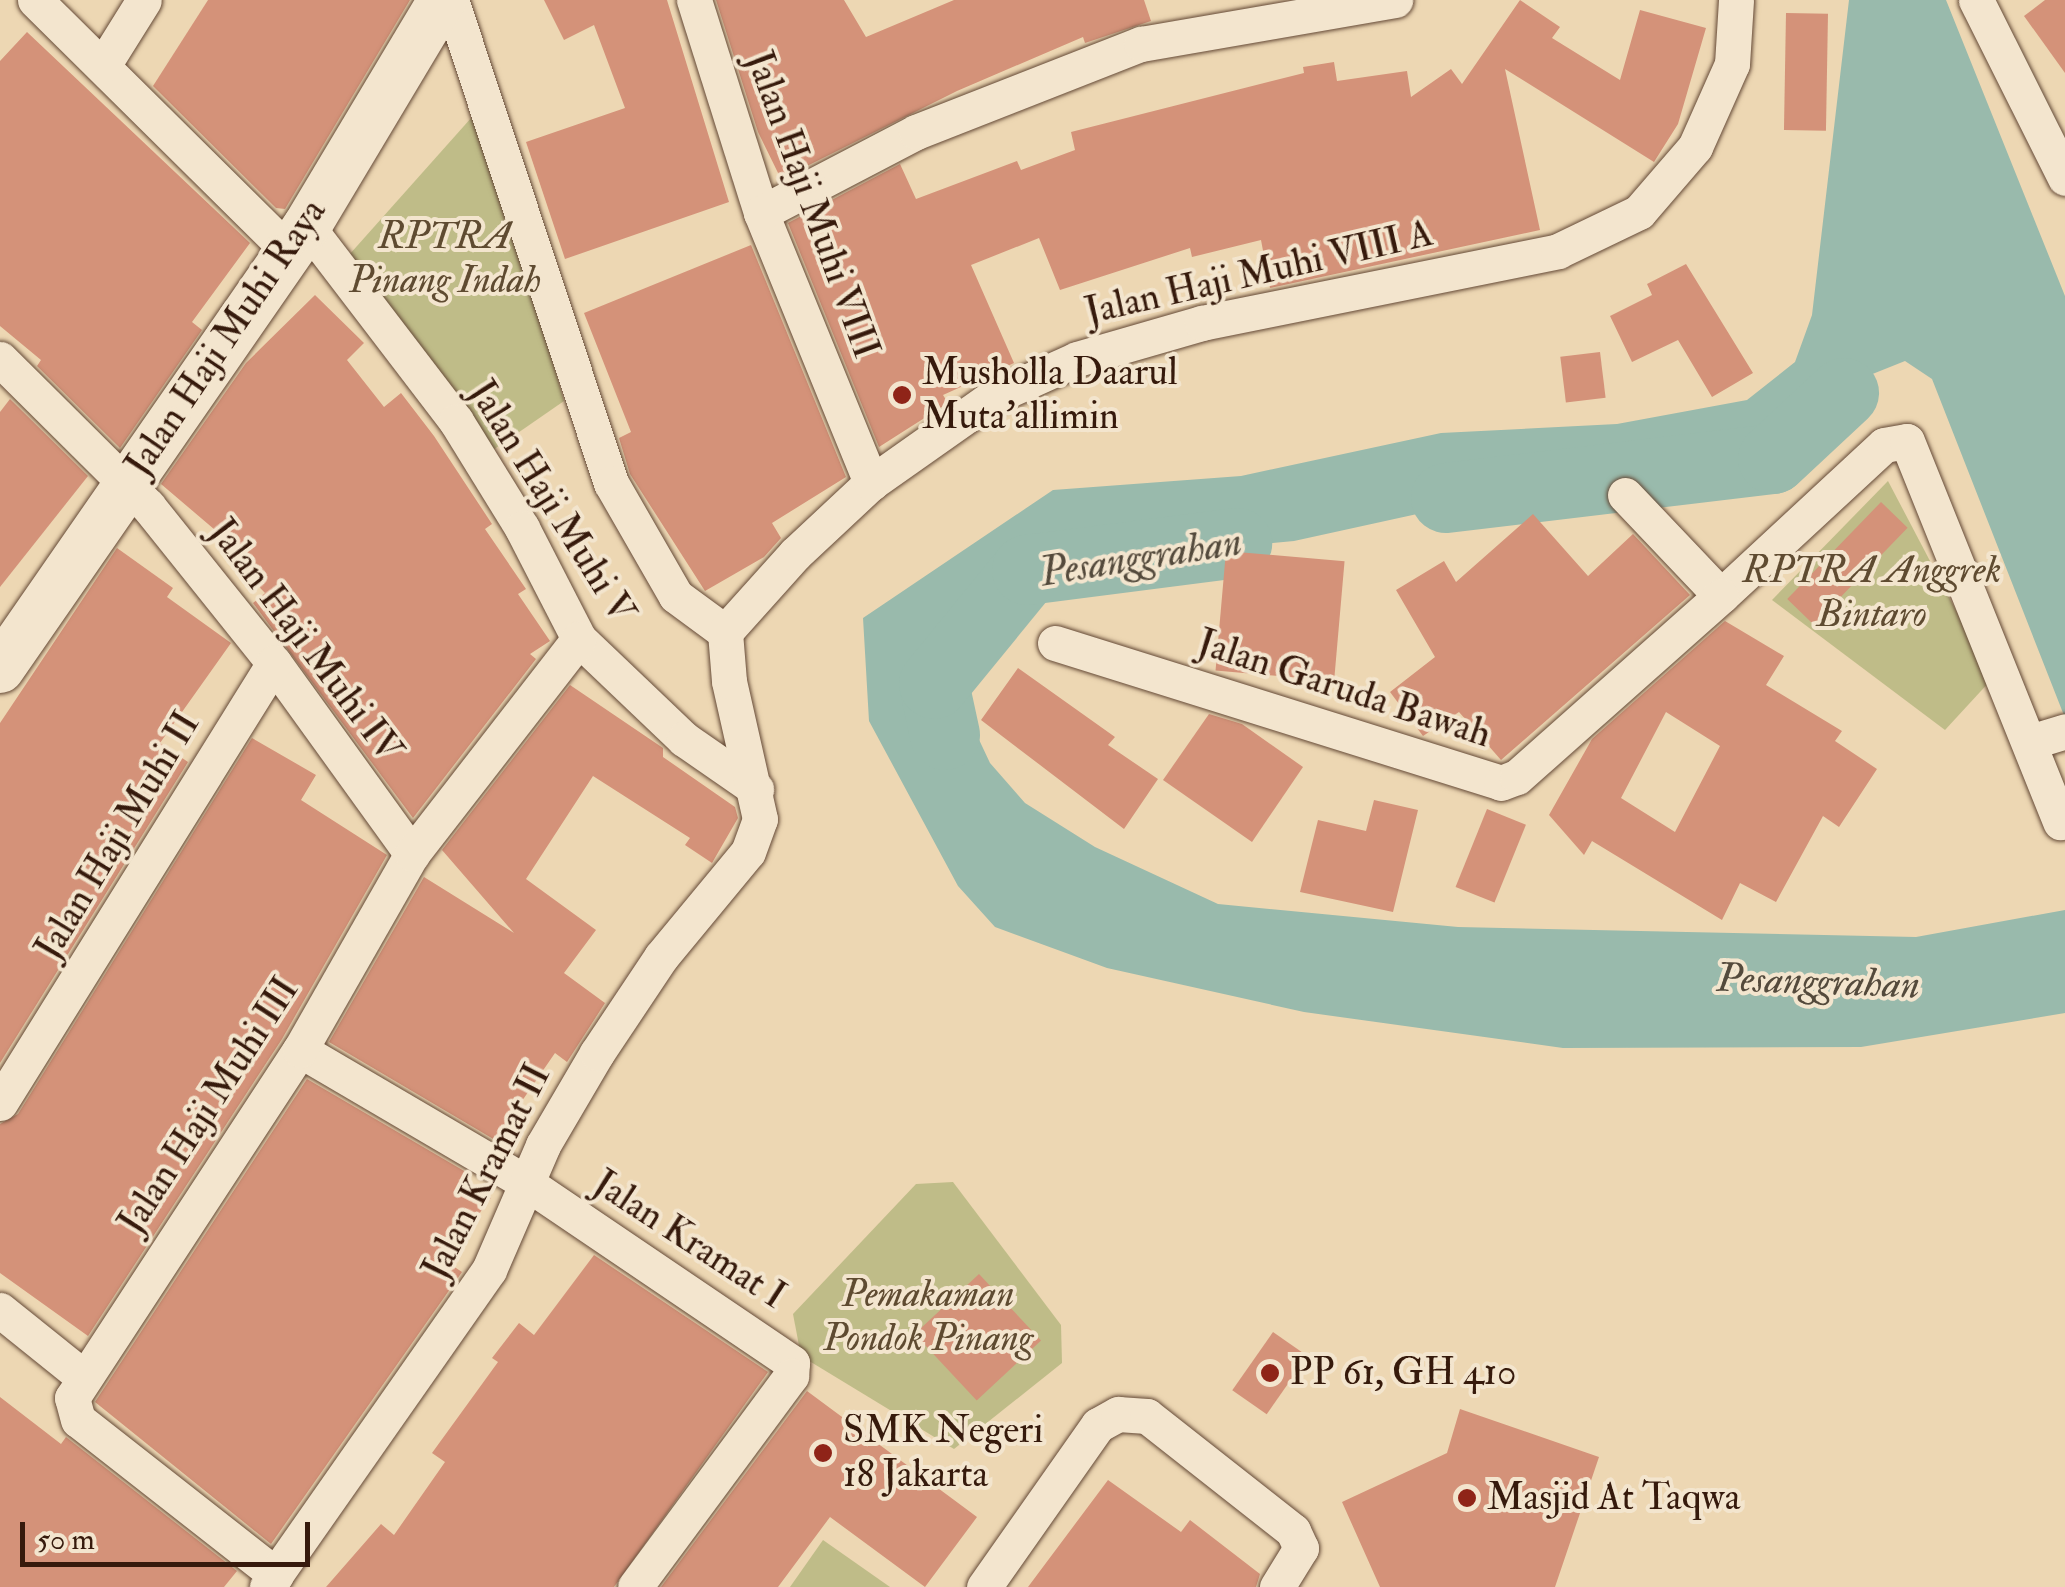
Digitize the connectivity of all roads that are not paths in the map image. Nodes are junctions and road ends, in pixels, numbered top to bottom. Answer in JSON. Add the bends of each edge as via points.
{"nodes":[{"id":1,"x":35,"y":0,"type":"edge"},
{"id":2,"x":144,"y":0,"type":"edge"},
{"id":3,"x":442,"y":0,"type":"edge"},
{"id":4,"x":452,"y":0,"type":"edge"},
{"id":5,"x":1395,"y":0,"type":"edge"},
{"id":6,"x":1736,"y":0,"type":"edge"},
{"id":7,"x":1976,"y":0,"type":"edge"},
{"id":8,"x":702,"y":3,"type":"edge"},
{"id":9,"x":104,"y":64,"type":"junction"},
{"id":10,"x":2059,"y":151,"type":"edge"},
{"id":11,"x":761,"y":213,"type":"junction"},
{"id":12,"x":298,"y":238,"type":"junction"},
{"id":13,"x":0,"y":359,"type":"edge"},
{"id":14,"x":127,"y":482,"type":"junction"},
{"id":15,"x":871,"y":483,"type":"junction"},
{"id":16,"x":1625,"y":494,"type":"dead end"},
{"id":17,"x":1721,"y":596,"type":"junction"},
{"id":18,"x":725,"y":632,"type":"junction"},
{"id":19,"x":579,"y":639,"type":"junction"},
{"id":20,"x":1056,"y":643,"type":"dead end"},
{"id":21,"x":274,"y":663,"type":"junction"},
{"id":22,"x":0,"y":669,"type":"edge"},
{"id":23,"x":2065,"y":731,"type":"edge"},
{"id":24,"x":2030,"y":742,"type":"junction"},
{"id":25,"x":756,"y":790,"type":"junction"},
{"id":26,"x":2060,"y":822,"type":"dead end"},
{"id":27,"x":412,"y":854,"type":"junction"},
{"id":28,"x":300,"y":1050,"type":"junction"},
{"id":29,"x":0,"y":1104,"type":"edge"},
{"id":30,"x":528,"y":1184,"type":"junction"},
{"id":31,"x":0,"y":1310,"type":"edge"},
{"id":32,"x":82,"y":1376,"type":"junction"},
{"id":33,"x":271,"y":1581,"type":"edge"},
{"id":34,"x":635,"y":1587,"type":"edge"},
{"id":35,"x":984,"y":1587,"type":"edge"},
{"id":36,"x":1277,"y":1587,"type":"edge"}],
"edges":[{"from":1,"to":9,"type":"street","name":"Jalan Haji Muhi V"},
{"from":2,"to":9,"type":"street"},
{"from":3,"to":12,"type":"street","name":"Jalan Haji Muhi Raya"},
{"from":4,"to":18,"type":"street","via":[[610,483],[676,596]]},
{"from":5,"to":11,"type":"street","via":[[1142,44],[916,132]]},
{"from":6,"to":15,"type":"street","name":"Jalan Haji Muhi VIII A","via":[[1732,64],[1695,147],[1639,212],[1558,251],[1202,323],[1077,358],[993,397]]},
{"from":7,"to":10,"type":"street"},
{"from":8,"to":11,"type":"street","name":"Jalan Haji Muhi VIII"},
{"from":9,"to":12,"type":"street","name":"Jalan Haji Muhi V"},
{"from":11,"to":15,"type":"street","name":"Jalan Haji Muhi VIII"},
{"from":12,"to":14,"type":"street","name":"Jalan Haji Muhi Raya"},
{"from":12,"to":19,"type":"street","name":"Jalan Haji Muhi V","via":[[456,421]]},
{"from":13,"to":14,"type":"street","name":"Jalan Haji Muhi IV"},
{"from":14,"to":21,"type":"street","name":"Jalan Haji Muhi IV"},
{"from":14,"to":22,"type":"street","name":"Jalan Haji Muhi Raya"},
{"from":15,"to":18,"type":"street","name":"Jalan Haji Muhi VIII A"},
{"from":16,"to":17,"type":"street"},
{"from":17,"to":20,"type":"street","name":"Jalan Garuda Bawah","via":[[1517,776],[1501,783]]},
{"from":17,"to":24,"type":"street","name":"Jalan Garuda Bawah","via":[[1884,445],[1906,441]]},
{"from":18,"to":25,"type":"street","via":[[729,681]]},
{"from":19,"to":25,"type":"street","name":"Jalan Haji Muhi V","via":[[684,739]]},
{"from":19,"to":27,"type":"street","name":"Jalan Haji Muhi III"},
{"from":21,"to":27,"type":"street","name":"Jalan Haji Muhi IV"},
{"from":21,"to":29,"type":"street","name":"Jalan Haji Muhi II"},
{"from":23,"to":24,"type":"street"},
{"from":24,"to":26,"type":"street"},
{"from":25,"to":30,"type":"street","name":"Jalan Kramat II","via":[[760,819],[748,852],[661,958],[597,1053]]},
{"from":27,"to":28,"type":"street","name":"Jalan Haji Muhi III"},
{"from":28,"to":30,"type":"street","name":"Jalan Kramat I"},
{"from":28,"to":32,"type":"street","name":"Jalan Haji Muhi III"},
{"from":30,"to":33,"type":"street","name":"Jalan Kramat II","via":[[489,1270],[442,1346]]},
{"from":30,"to":34,"type":"street","name":"Jalan Kramat I","via":[[792,1363],[791,1376]]},
{"from":31,"to":32,"type":"street"},
{"from":32,"to":33,"type":"street","name":"Jalan Haji Muhi III","via":[[70,1410],[78,1420]]},
{"from":35,"to":36,"type":"street","via":[[1098,1425],[1118,1414],[1147,1416],[1293,1530],[1301,1548]]}]}
